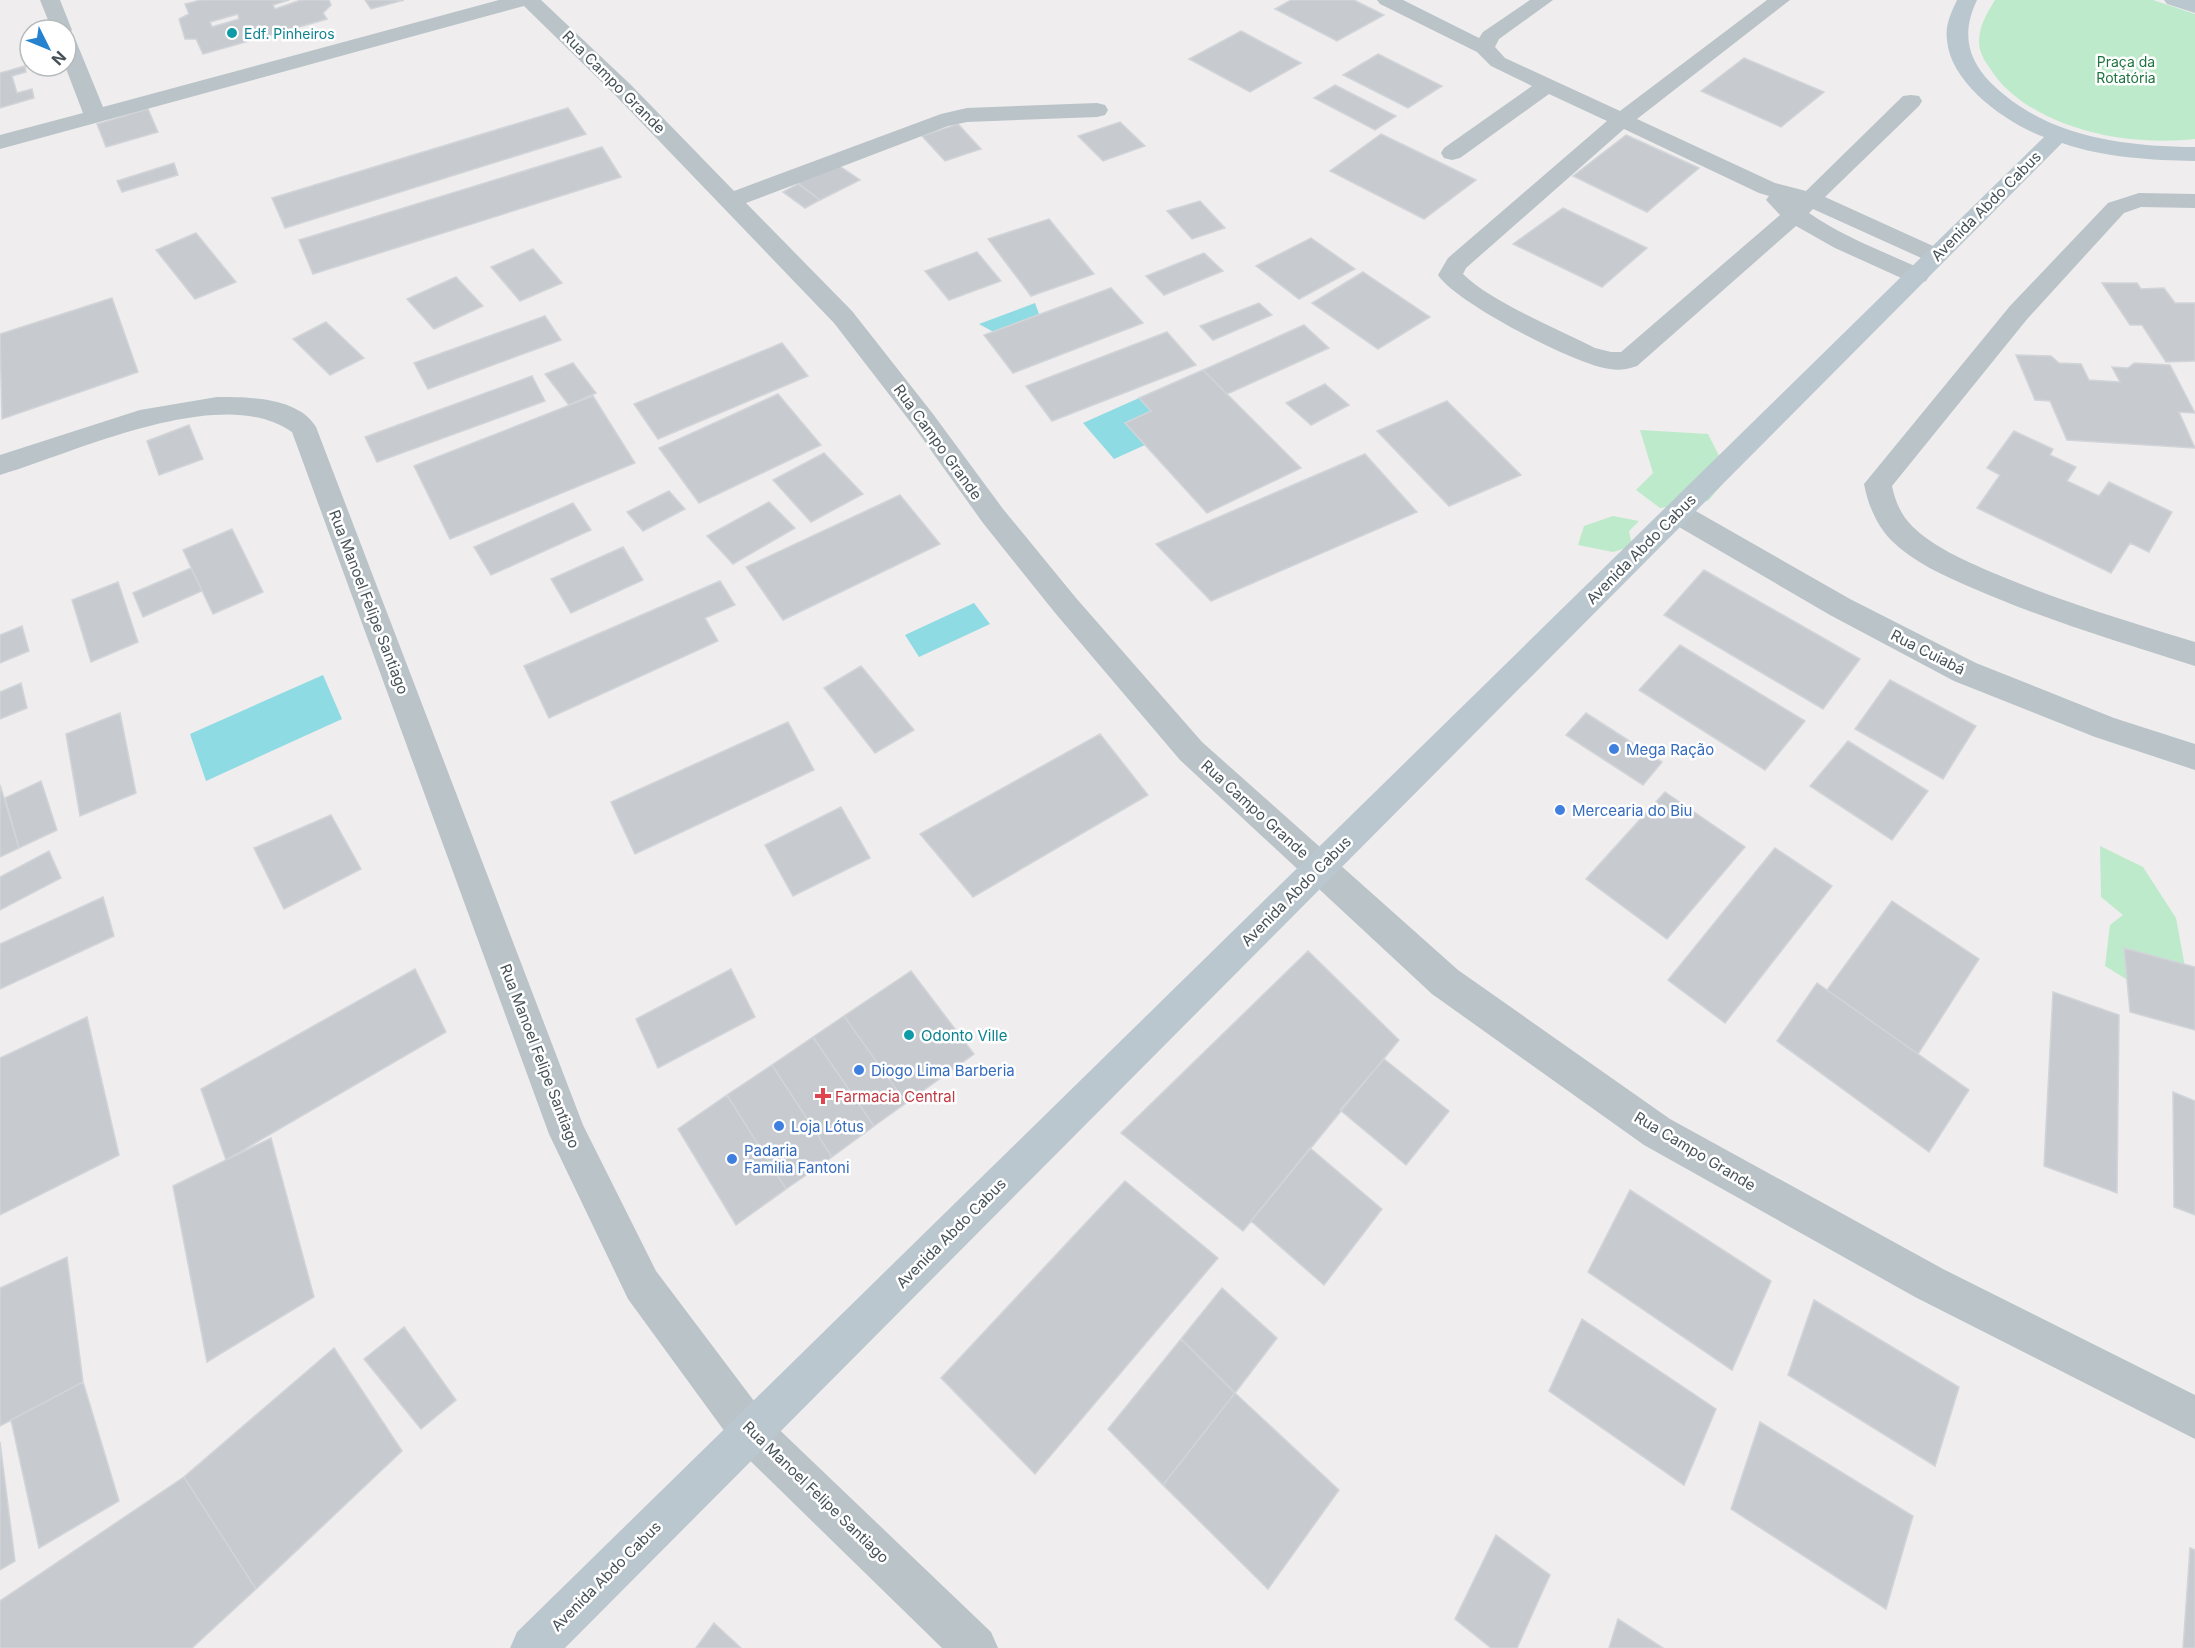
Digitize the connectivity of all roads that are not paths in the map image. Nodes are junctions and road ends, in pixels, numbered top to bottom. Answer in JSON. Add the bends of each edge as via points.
{"nodes":[{"id":1,"x":50,"y":0,"type":"edge"},
{"id":2,"x":522,"y":0,"type":"edge"},
{"id":3,"x":530,"y":0,"type":"edge"},
{"id":4,"x":1387,"y":0,"type":"edge"},
{"id":5,"x":1543,"y":0,"type":"edge"},
{"id":6,"x":1780,"y":0,"type":"edge"},
{"id":7,"x":1967,"y":0,"type":"edge"},
{"id":8,"x":2174,"y":0,"type":"edge"},
{"id":9,"x":2195,"y":7,"type":"edge"},
{"id":10,"x":57,"y":18,"type":"edge"},
{"id":11,"x":1484,"y":48,"type":"junction"},
{"id":12,"x":78,"y":72,"type":"edge"},
{"id":13,"x":1546,"y":86,"type":"junction"},
{"id":14,"x":1911,"y":101,"type":"dead end"},
{"id":15,"x":1097,"y":110,"type":"dead end"},
{"id":16,"x":95,"y":116,"type":"junction"},
{"id":17,"x":1621,"y":122,"type":"junction"},
{"id":18,"x":2059,"y":134,"type":"junction"},
{"id":19,"x":0,"y":142,"type":"edge"},
{"id":20,"x":1452,"y":153,"type":"dead end"},
{"id":21,"x":2195,"y":154,"type":"edge"},
{"id":22,"x":1767,"y":188,"type":"junction"},
{"id":23,"x":1810,"y":199,"type":"junction"},
{"id":24,"x":732,"y":200,"type":"junction"},
{"id":25,"x":2195,"y":201,"type":"edge"},
{"id":26,"x":1793,"y":216,"type":"junction"},
{"id":27,"x":1927,"y":266,"type":"junction"},
{"id":28,"x":0,"y":465,"type":"edge"},
{"id":29,"x":1677,"y":513,"type":"junction"},
{"id":30,"x":2195,"y":654,"type":"edge"},
{"id":31,"x":2195,"y":757,"type":"edge"},
{"id":32,"x":1319,"y":867,"type":"junction"},
{"id":33,"x":2195,"y":1418,"type":"edge"},
{"id":34,"x":751,"y":1432,"type":"junction"},
{"id":35,"x":533,"y":1648,"type":"edge"},
{"id":36,"x":975,"y":1648,"type":"edge"}],
"edges":[{"from":1,"to":10,"type":"street"},
{"from":2,"to":16,"type":"street"},
{"from":3,"to":24,"type":"street","name":"Rua Campo Grande"},
{"from":4,"to":11,"type":"street"},
{"from":5,"to":11,"type":"street","via":[[1490,36]]},
{"from":6,"to":17,"type":"street"},
{"from":7,"to":18,"type":"main road","name":"Avenida Abdo Cabus","via":[[1956,28],[1958,50],[1966,68],[1984,90],[2011,112]]},
{"from":8,"to":9,"type":"main road"},
{"from":11,"to":13,"type":"street","via":[[1498,62]]},
{"from":12,"to":16,"type":"street"},
{"from":13,"to":17,"type":"street"},
{"from":13,"to":20,"type":"street"},
{"from":14,"to":23,"type":"street"},
{"from":15,"to":24,"type":"street","via":[[967,115],[941,121]]},
{"from":16,"to":19,"type":"street"},
{"from":17,"to":22,"type":"street"},
{"from":17,"to":26,"type":"street","via":[[1457,262],[1450,275],[1463,288],[1497,308],[1587,355],[1611,361],[1628,360]]},
{"from":18,"to":21,"type":"main road","name":"Avenida Abdo Cabus","via":[[2111,149],[2159,155]]},
{"from":18,"to":27,"type":"main road","name":"Avenida Abdo Cabus"},
{"from":22,"to":23,"type":"street"},
{"from":22,"to":26,"type":"street"},
{"from":23,"to":26,"type":"street"},
{"from":23,"to":27,"type":"street"},
{"from":24,"to":32,"type":"street","name":"Rua Campo Grande","via":[[843,317],[993,516],[1191,751]]},
{"from":25,"to":30,"type":"street","via":[[2139,200],[2116,207],[2019,312],[1878,484],[1890,520],[1907,538],[1940,561],[2061,612]]},
{"from":26,"to":27,"type":"street"},
{"from":27,"to":29,"type":"main road","name":"Avenida Abdo Cabus"},
{"from":28,"to":34,"type":"street","name":"Rua Manoel Felipe Santiago","via":[[139,420],[207,405],[256,407],[280,413],[303,427],[568,1134],[642,1285]]},
{"from":29,"to":31,"type":"street","name":"Rua Cuiabá","via":[[1840,607],[1965,672],[2106,728]]},
{"from":29,"to":32,"type":"main road","name":"Avenida Abdo Cabus"},
{"from":32,"to":33,"type":"street","name":"Rua Campo Grande","via":[[1445,982],[1657,1132],[1929,1283]]},
{"from":32,"to":34,"type":"main road","name":"Avenida Abdo Cabus"},
{"from":34,"to":35,"type":"main road","name":"Avenida Abdo Cabus"},
{"from":34,"to":36,"type":"street","name":"Rua Manoel Felipe Santiago"}]}
